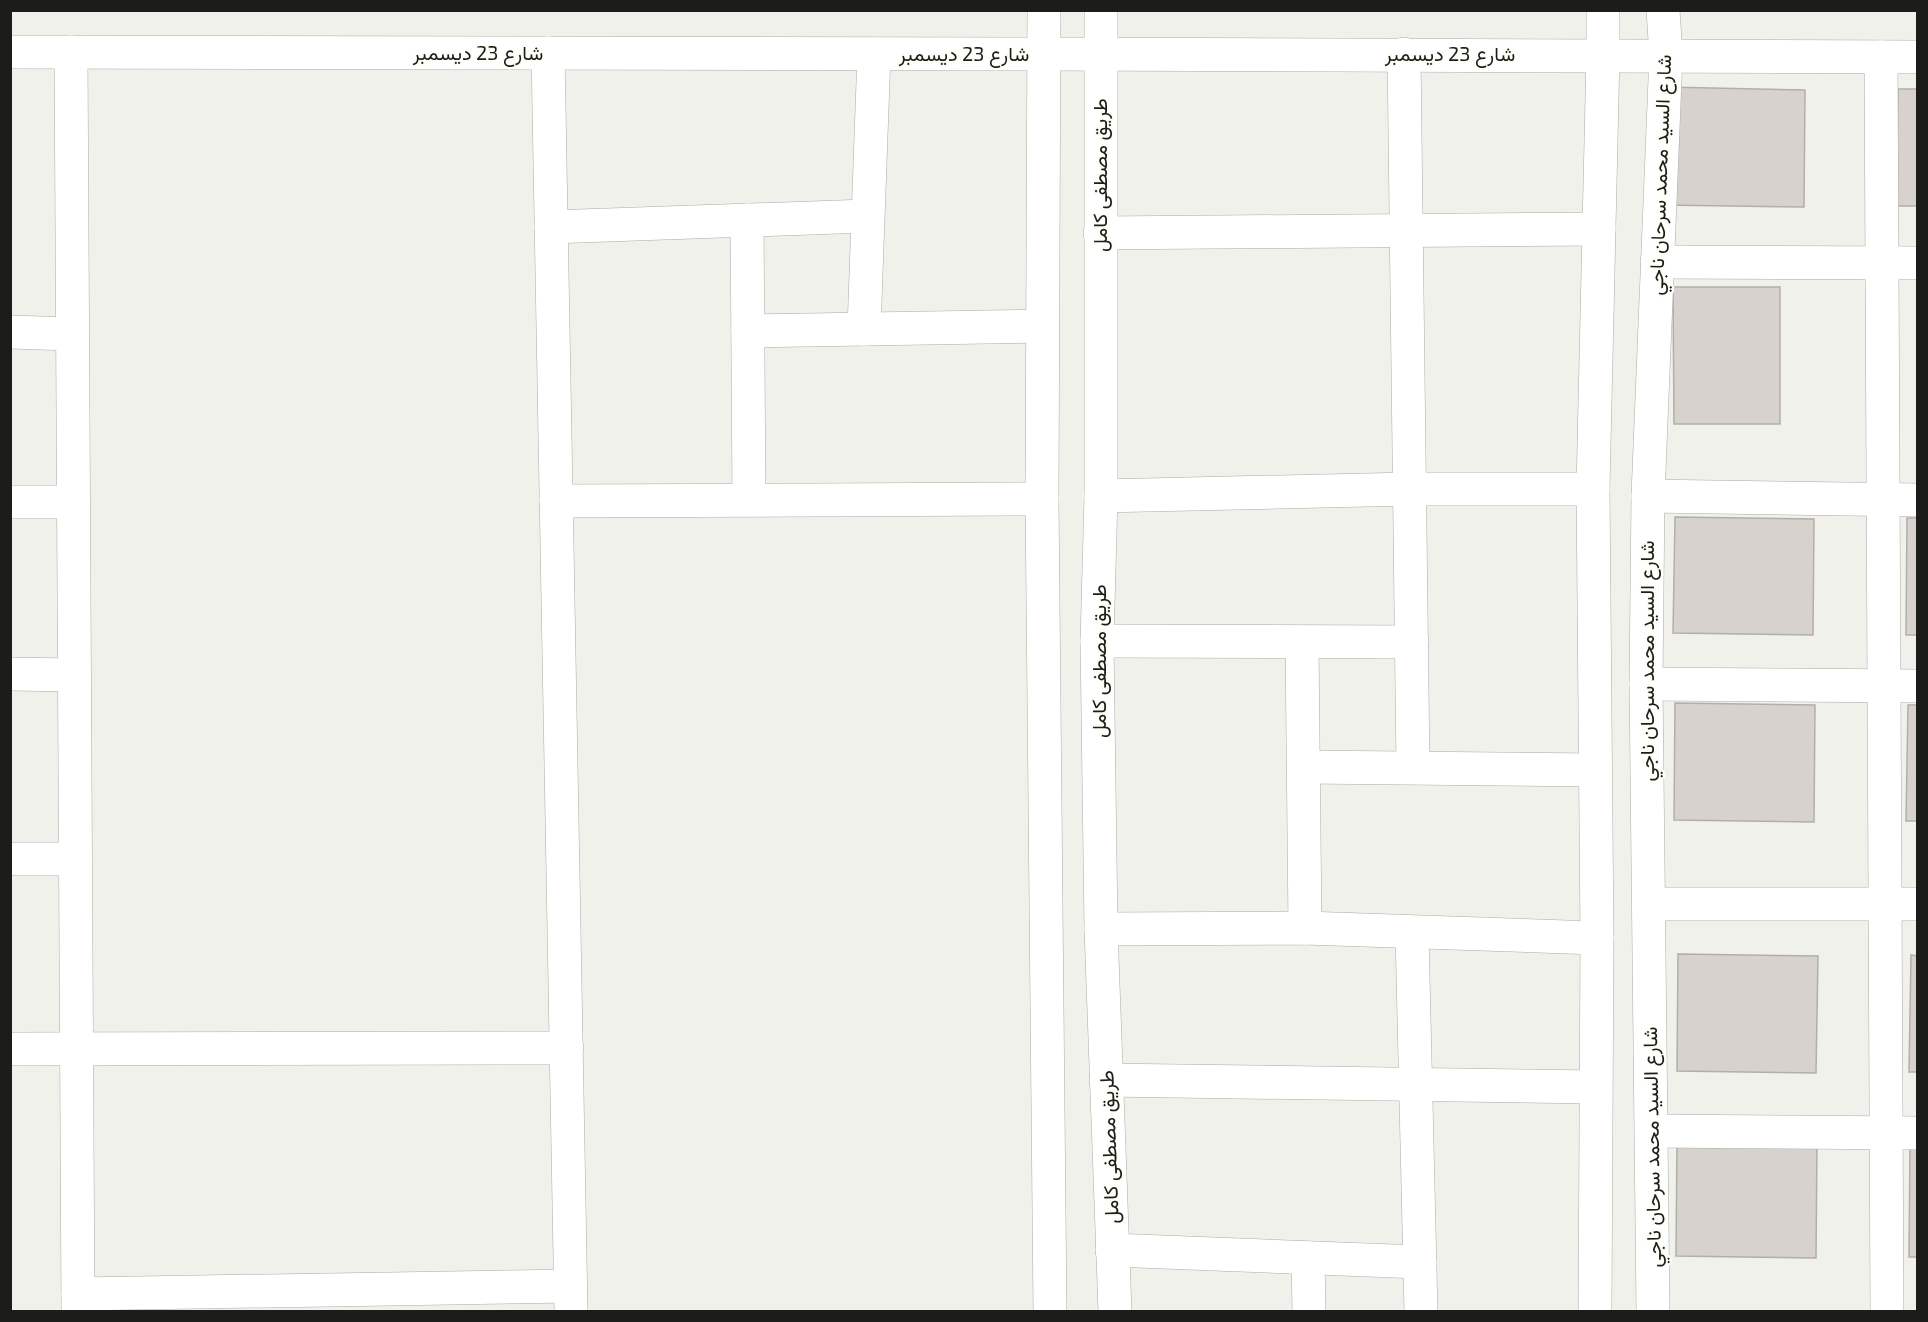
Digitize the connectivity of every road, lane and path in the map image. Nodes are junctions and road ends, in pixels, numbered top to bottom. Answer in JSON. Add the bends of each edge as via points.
{"nodes":[{"id":1,"x":1044,"y":10,"type":"edge"},
{"id":2,"x":1101,"y":10,"type":"edge"},
{"id":3,"x":1604,"y":10,"type":"edge"},
{"id":4,"x":1663,"y":10,"type":"edge"},
{"id":5,"x":10,"y":52,"type":"edge"},
{"id":6,"x":71,"y":52,"type":"junction"},
{"id":7,"x":548,"y":53,"type":"junction"},
{"id":8,"x":874,"y":54,"type":"junction"},
{"id":9,"x":1044,"y":54,"type":"junction"},
{"id":10,"x":1101,"y":54,"type":"junction"},
{"id":11,"x":1404,"y":54,"type":"junction"},
{"id":12,"x":1603,"y":54,"type":"junction"},
{"id":13,"x":1666,"y":55,"type":"junction"},
{"id":14,"x":1881,"y":57,"type":"junction"},
{"id":15,"x":1917,"y":57,"type":"edge"},
{"id":16,"x":867,"y":216,"type":"junction"},
{"id":17,"x":747,"y":220,"type":"junction"},
{"id":18,"x":552,"y":227,"type":"junction"},
{"id":19,"x":1406,"y":229,"type":"junction"},
{"id":20,"x":1599,"y":229,"type":"junction"},
{"id":21,"x":1100,"y":233,"type":"junction"},
{"id":22,"x":1658,"y":262,"type":"junction"},
{"id":23,"x":1882,"y":262,"type":"junction"},
{"id":24,"x":1917,"y":263,"type":"edge"},
{"id":25,"x":1042,"y":326,"type":"junction"},
{"id":26,"x":864,"y":329,"type":"junction"},
{"id":27,"x":748,"y":331,"type":"junction"},
{"id":28,"x":10,"y":332,"type":"edge"},
{"id":29,"x":72,"y":334,"type":"junction"},
{"id":30,"x":1410,"y":489,"type":"junction"},
{"id":31,"x":1593,"y":489,"type":"junction"},
{"id":32,"x":1101,"y":496,"type":"junction"},
{"id":33,"x":1648,"y":496,"type":"junction"},
{"id":34,"x":1042,"y":499,"type":"junction"},
{"id":35,"x":1883,"y":499,"type":"junction"},
{"id":36,"x":749,"y":500,"type":"junction"},
{"id":37,"x":1917,"y":500,"type":"edge"},
{"id":38,"x":556,"y":501,"type":"junction"},
{"id":39,"x":10,"y":502,"type":"edge"},
{"id":40,"x":73,"y":502,"type":"junction"},
{"id":41,"x":1097,"y":641,"type":"junction"},
{"id":42,"x":1302,"y":642,"type":"junction"},
{"id":43,"x":1412,"y":642,"type":"junction"},
{"id":44,"x":10,"y":674,"type":"edge"},
{"id":45,"x":74,"y":675,"type":"junction"},
{"id":46,"x":1646,"y":684,"type":"junction"},
{"id":47,"x":1884,"y":686,"type":"junction"},
{"id":48,"x":1917,"y":686,"type":"edge"},
{"id":49,"x":1304,"y":767,"type":"junction"},
{"id":50,"x":1413,"y":767,"type":"junction"},
{"id":51,"x":1593,"y":770,"type":"junction"},
{"id":52,"x":10,"y":858,"type":"edge"},
{"id":53,"x":75,"y":859,"type":"junction"},
{"id":54,"x":1649,"y":904,"type":"junction"},
{"id":55,"x":1884,"y":904,"type":"junction"},
{"id":56,"x":1917,"y":904,"type":"edge"},
{"id":57,"x":1305,"y":928,"type":"junction"},
{"id":58,"x":1101,"y":930,"type":"junction"},
{"id":59,"x":1412,"y":933,"type":"junction"},
{"id":60,"x":1597,"y":938,"type":"junction"},
{"id":61,"x":567,"y":1048,"type":"junction"},
{"id":62,"x":10,"y":1049,"type":"edge"},
{"id":63,"x":76,"y":1049,"type":"junction"},
{"id":64,"x":1106,"y":1080,"type":"junction"},
{"id":65,"x":1416,"y":1083,"type":"junction"},
{"id":66,"x":1595,"y":1087,"type":"junction"},
{"id":67,"x":1652,"y":1131,"type":"junction"},
{"id":68,"x":1902,"y":1133,"type":"edge"},
{"id":69,"x":1112,"y":1250,"type":"junction"},
{"id":70,"x":1308,"y":1258,"type":"junction"},
{"id":71,"x":1420,"y":1262,"type":"junction"},
{"id":72,"x":571,"y":1299,"type":"edge"},
{"id":73,"x":78,"y":1302,"type":"edge"},
{"id":74,"x":1050,"y":1311,"type":"edge"},
{"id":75,"x":1115,"y":1311,"type":"edge"},
{"id":76,"x":1309,"y":1311,"type":"edge"},
{"id":77,"x":1421,"y":1311,"type":"edge"},
{"id":78,"x":1595,"y":1311,"type":"edge"},
{"id":79,"x":1653,"y":1311,"type":"edge"},
{"id":80,"x":1887,"y":1311,"type":"edge"}],
"edges":[{"from":1,"to":9,"type":"street"},
{"from":2,"to":10,"type":"street","name":"طريق مصطفى كامل"},
{"from":3,"to":12,"type":"street"},
{"from":4,"to":13,"type":"street","name":"شارع السيد محمد سرحان ناجي"},
{"from":5,"to":6,"type":"street","name":"شارع 23 ديسمبر"},
{"from":6,"to":7,"type":"street","name":"شارع 23 ديسمبر"},
{"from":6,"to":29,"type":"street"},
{"from":7,"to":8,"type":"street","name":"شارع 23 ديسمبر"},
{"from":7,"to":18,"type":"street"},
{"from":8,"to":9,"type":"street","name":"شارع 23 ديسمبر"},
{"from":8,"to":16,"type":"street"},
{"from":9,"to":10,"type":"street","name":"شارع 23 ديسمبر"},
{"from":9,"to":25,"type":"street"},
{"from":10,"to":11,"type":"street","name":"شارع 23 ديسمبر"},
{"from":10,"to":21,"type":"street","name":"طريق مصطفى كامل"},
{"from":11,"to":12,"type":"street","name":"شارع 23 ديسمبر"},
{"from":11,"to":19,"type":"street"},
{"from":12,"to":13,"type":"street","name":"شارع 23 ديسمبر"},
{"from":12,"to":20,"type":"street"},
{"from":13,"to":14,"type":"street","name":"شارع 23 ديسمبر"},
{"from":13,"to":22,"type":"street","name":"شارع السيد محمد سرحان ناجي"},
{"from":14,"to":15,"type":"street","name":"شارع 23 ديسمبر"},
{"from":14,"to":23,"type":"street"},
{"from":16,"to":17,"type":"street"},
{"from":16,"to":26,"type":"street"},
{"from":17,"to":18,"type":"street"},
{"from":17,"to":27,"type":"street"},
{"from":18,"to":38,"type":"street"},
{"from":19,"to":20,"type":"street"},
{"from":19,"to":21,"type":"street"},
{"from":19,"to":30,"type":"street"},
{"from":20,"to":31,"type":"street"},
{"from":21,"to":32,"type":"street","name":"طريق مصطفى كامل"},
{"from":22,"to":23,"type":"street"},
{"from":22,"to":33,"type":"street","name":"شارع السيد محمد سرحان ناجي"},
{"from":23,"to":24,"type":"street"},
{"from":23,"to":35,"type":"street"},
{"from":25,"to":26,"type":"street"},
{"from":25,"to":34,"type":"street"},
{"from":26,"to":27,"type":"street"},
{"from":27,"to":36,"type":"street"},
{"from":28,"to":29,"type":"street"},
{"from":29,"to":40,"type":"street"},
{"from":30,"to":31,"type":"street"},
{"from":30,"to":32,"type":"street"},
{"from":30,"to":43,"type":"street"},
{"from":31,"to":51,"type":"street"},
{"from":32,"to":41,"type":"street","name":"طريق مصطفى كامل"},
{"from":33,"to":35,"type":"street"},
{"from":33,"to":46,"type":"street","name":"شارع السيد محمد سرحان ناجي"},
{"from":34,"to":36,"type":"street"},
{"from":34,"to":74,"type":"street"},
{"from":35,"to":37,"type":"street"},
{"from":35,"to":47,"type":"street"},
{"from":36,"to":38,"type":"street"},
{"from":38,"to":61,"type":"street"},
{"from":39,"to":40,"type":"street"},
{"from":40,"to":45,"type":"street"},
{"from":41,"to":42,"type":"street"},
{"from":41,"to":58,"type":"street","name":"طريق مصطفى كامل"},
{"from":42,"to":43,"type":"street"},
{"from":42,"to":49,"type":"street"},
{"from":43,"to":50,"type":"street"},
{"from":44,"to":45,"type":"street"},
{"from":45,"to":53,"type":"street"},
{"from":46,"to":47,"type":"street"},
{"from":46,"to":54,"type":"street","name":"شارع السيد محمد سرحان ناجي"},
{"from":47,"to":48,"type":"street"},
{"from":47,"to":55,"type":"street"},
{"from":49,"to":50,"type":"street"},
{"from":49,"to":57,"type":"street"},
{"from":50,"to":51,"type":"street"},
{"from":51,"to":60,"type":"street"},
{"from":52,"to":53,"type":"street"},
{"from":53,"to":63,"type":"street"},
{"from":54,"to":55,"type":"street"},
{"from":54,"to":67,"type":"street","name":"شارع السيد محمد سرحان ناجي"},
{"from":55,"to":56,"type":"street"},
{"from":55,"to":68,"type":"street"},
{"from":57,"to":58,"type":"street"},
{"from":57,"to":59,"type":"street"},
{"from":58,"to":64,"type":"street","name":"طريق مصطفى كامل"},
{"from":59,"to":60,"type":"street"},
{"from":59,"to":65,"type":"street"},
{"from":60,"to":66,"type":"street"},
{"from":61,"to":63,"type":"street"},
{"from":61,"to":72,"type":"street"},
{"from":62,"to":63,"type":"street"},
{"from":63,"to":73,"type":"street"},
{"from":64,"to":65,"type":"street"},
{"from":64,"to":69,"type":"street","name":"طريق مصطفى كامل"},
{"from":65,"to":66,"type":"street"},
{"from":65,"to":71,"type":"street"},
{"from":66,"to":78,"type":"street"},
{"from":67,"to":68,"type":"street"},
{"from":67,"to":79,"type":"street","name":"شارع السيد محمد سرحان ناجي"},
{"from":68,"to":80,"type":"street"},
{"from":69,"to":70,"type":"street"},
{"from":69,"to":75,"type":"street","name":"طريق مصطفى كامل"},
{"from":70,"to":71,"type":"street"},
{"from":70,"to":76,"type":"street"},
{"from":71,"to":77,"type":"street"},
{"from":72,"to":73,"type":"street"}]}
